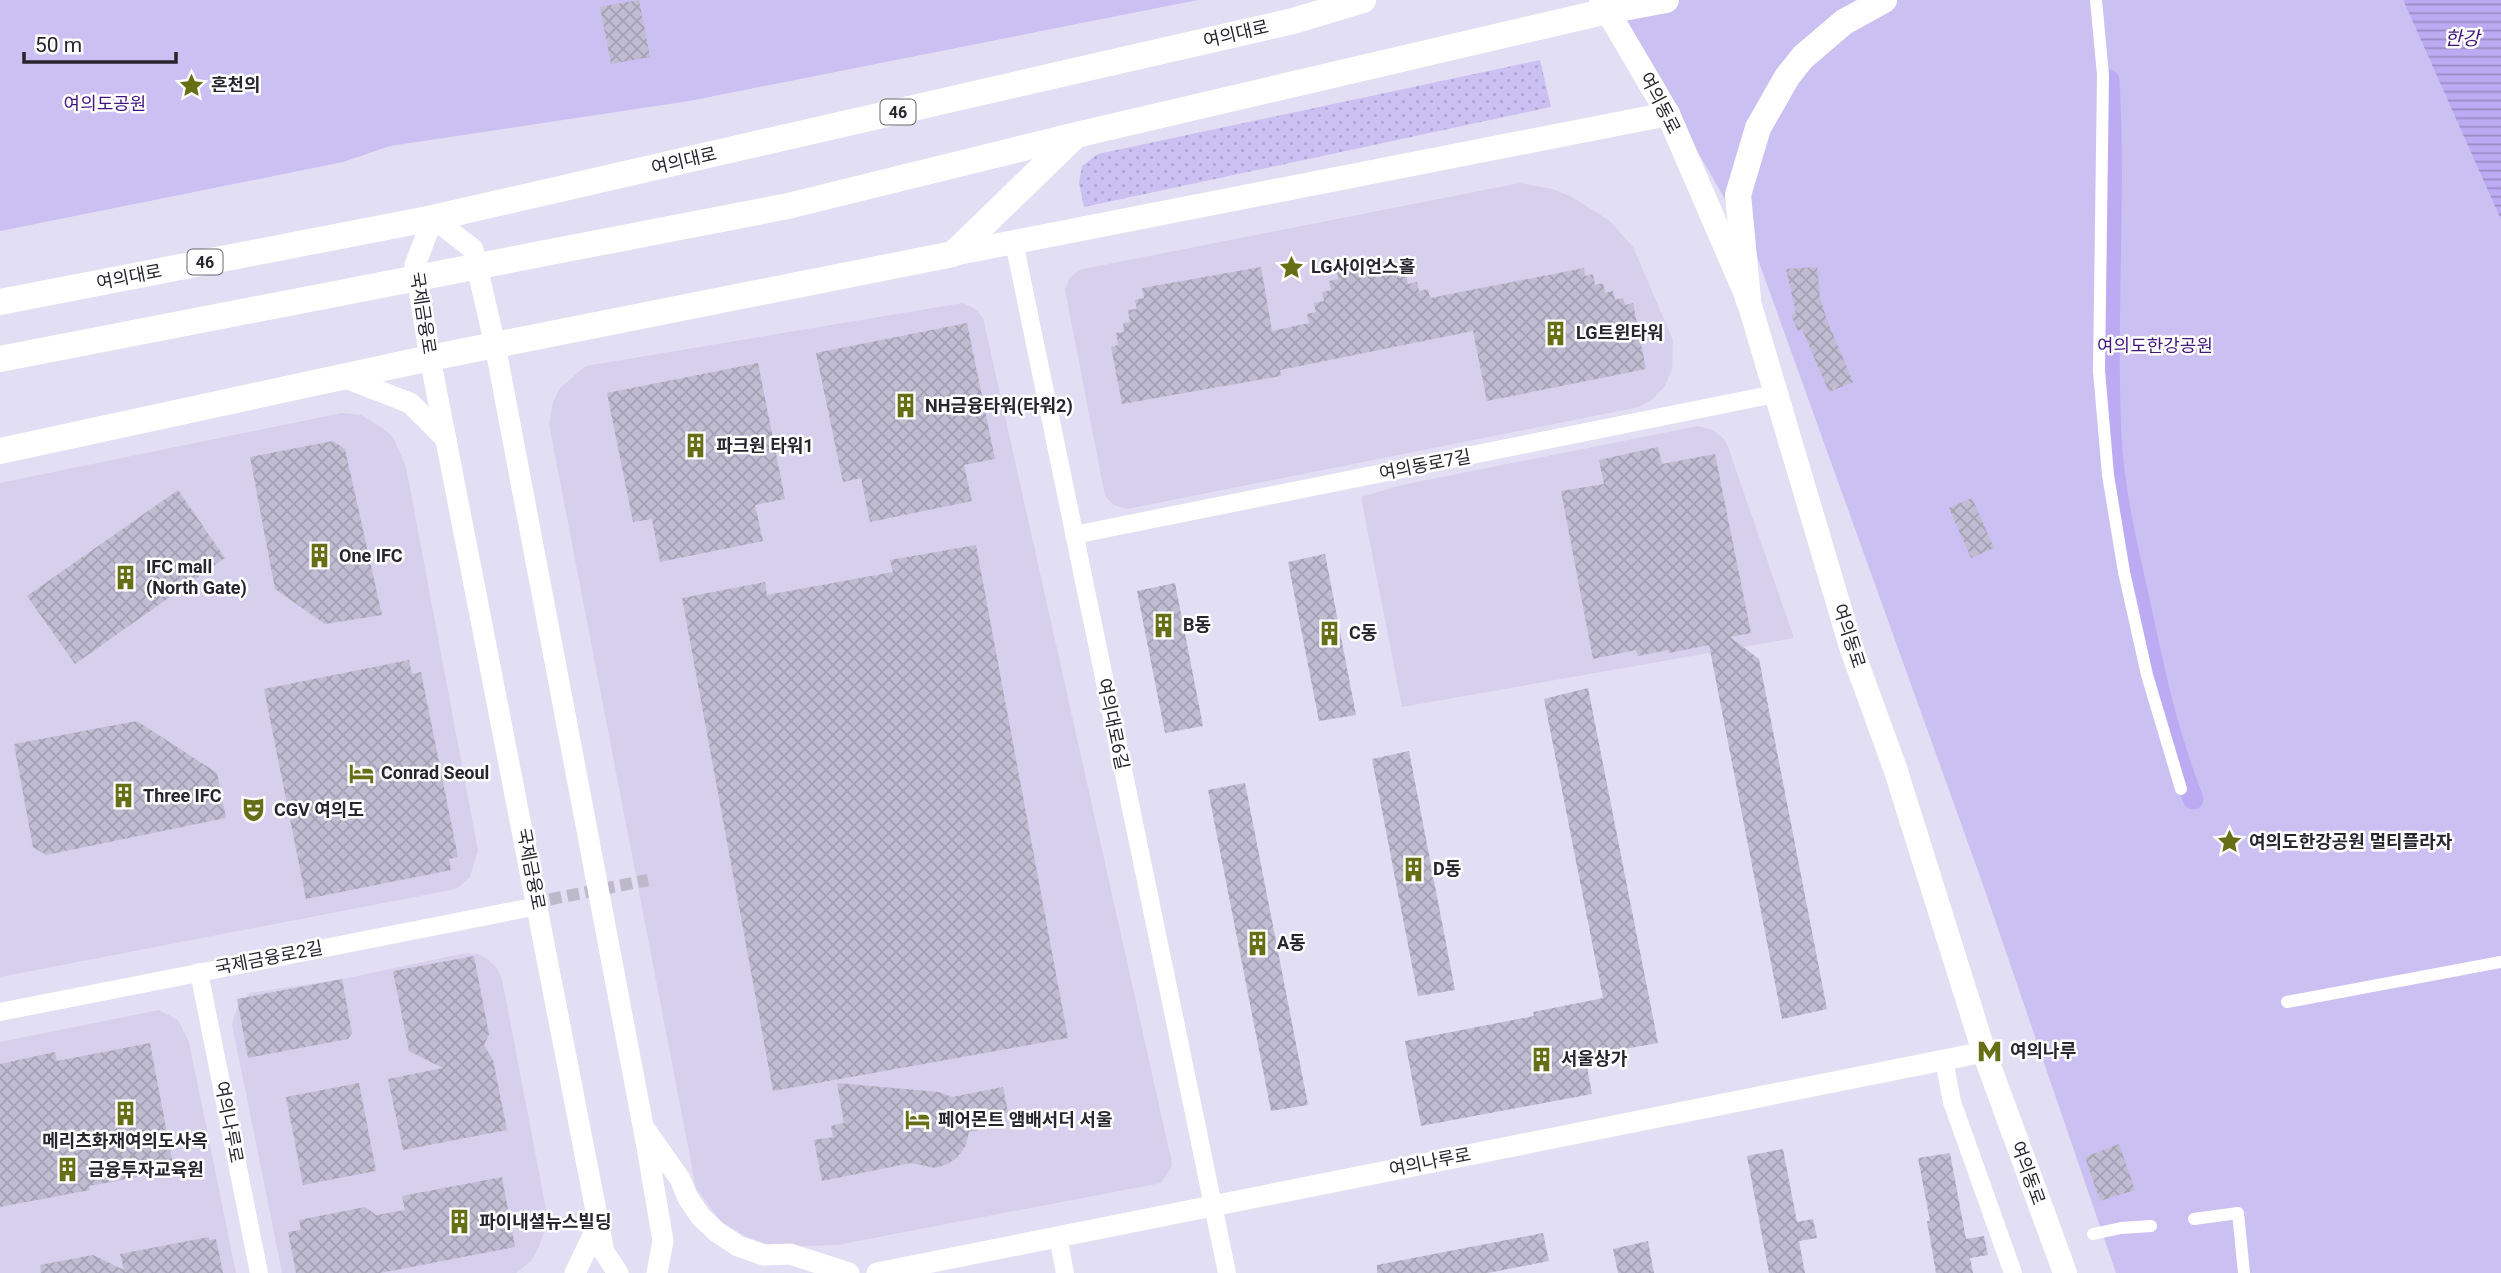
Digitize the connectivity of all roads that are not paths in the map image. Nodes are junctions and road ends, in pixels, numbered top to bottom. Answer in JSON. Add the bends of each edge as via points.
{"nodes":[{"id":1,"x":1363,"y":0,"type":"edge"},
{"id":2,"x":1666,"y":0,"type":"edge"},
{"id":3,"x":1884,"y":0,"type":"edge"},
{"id":4,"x":2096,"y":0,"type":"edge"},
{"id":5,"x":1604,"y":5,"type":"edge"},
{"id":6,"x":1668,"y":114,"type":"junction"},
{"id":7,"x":1076,"y":135,"type":"junction"},
{"id":8,"x":433,"y":218,"type":"junction"},
{"id":9,"x":1014,"y":242,"type":"junction"},
{"id":10,"x":953,"y":254,"type":"junction"},
{"id":11,"x":477,"y":268,"type":"junction"},
{"id":12,"x":417,"y":279,"type":"junction"},
{"id":13,"x":1748,"y":299,"type":"junction"},
{"id":14,"x":0,"y":302,"type":"edge"},
{"id":15,"x":495,"y":345,"type":"junction"},
{"id":16,"x":430,"y":358,"type":"junction"},
{"id":17,"x":0,"y":359,"type":"edge"},
{"id":18,"x":343,"y":377,"type":"junction"},
{"id":19,"x":1775,"y":394,"type":"junction"},
{"id":20,"x":446,"y":439,"type":"junction"},
{"id":21,"x":0,"y":451,"type":"edge"},
{"id":22,"x":1074,"y":535,"type":"junction"},
{"id":23,"x":2180,"y":789,"type":"dead end"},
{"id":24,"x":538,"y":906,"type":"junction"},
{"id":25,"x":2501,"y":962,"type":"edge"},
{"id":26,"x":199,"y":972,"type":"junction"},
{"id":27,"x":2287,"y":1002,"type":"dead end"},
{"id":28,"x":0,"y":1012,"type":"edge"},
{"id":29,"x":1983,"y":1052,"type":"junction"},
{"id":30,"x":1944,"y":1060,"type":"junction"},
{"id":31,"x":643,"y":1127,"type":"junction"},
{"id":32,"x":1212,"y":1206,"type":"junction"},
{"id":33,"x":2194,"y":1219,"type":"dead end"},
{"id":34,"x":599,"y":1223,"type":"junction"},
{"id":35,"x":2151,"y":1226,"type":"dead end"},
{"id":36,"x":2093,"y":1234,"type":"dead end"},
{"id":37,"x":1058,"y":1237,"type":"junction"},
{"id":38,"x":259,"y":1273,"type":"edge"},
{"id":39,"x":575,"y":1273,"type":"edge"},
{"id":40,"x":618,"y":1273,"type":"edge"},
{"id":41,"x":657,"y":1273,"type":"edge"},
{"id":42,"x":849,"y":1273,"type":"edge"},
{"id":43,"x":877,"y":1273,"type":"edge"},
{"id":44,"x":1065,"y":1273,"type":"edge"},
{"id":45,"x":1227,"y":1273,"type":"edge"},
{"id":46,"x":2012,"y":1273,"type":"edge"},
{"id":47,"x":2065,"y":1273,"type":"edge"},
{"id":48,"x":2244,"y":1273,"type":"edge"}],
"edges":[{"from":1,"to":8,"type":"main road","name":"여의대로","number":"46","via":[[1293,21]]},
{"from":2,"to":5,"type":"main road"},
{"from":3,"to":13,"type":"main road","via":[[1835,30],[1803,57],[1758,128],[1738,195]]},
{"from":4,"to":23,"type":"street","via":[[2103,75],[2099,371],[2108,475],[2147,676]]},
{"from":5,"to":6,"type":"main road","name":"여의동로"},
{"from":5,"to":7,"type":"main road"},
{"from":6,"to":9,"type":"main road"},
{"from":6,"to":13,"type":"main road","name":"여의동로"},
{"from":7,"to":10,"type":"main road"},
{"from":7,"to":11,"type":"main road","via":[[788,206]]},
{"from":8,"to":11,"type":"street","via":[[473,249]]},
{"from":8,"to":12,"type":"street","name":"국제금융로","via":[[415,265]]},
{"from":8,"to":14,"type":"main road","name":"여의대로","number":"46"},
{"from":9,"to":10,"type":"main road"},
{"from":9,"to":22,"type":"street","name":"여의대로6길"},
{"from":10,"to":15,"type":"main road"},
{"from":11,"to":12,"type":"main road"},
{"from":11,"to":15,"type":"street"},
{"from":12,"to":16,"type":"street","name":"국제금융로"},
{"from":12,"to":17,"type":"main road"},
{"from":13,"to":19,"type":"main road","name":"여의동로"},
{"from":15,"to":16,"type":"main road"},
{"from":15,"to":31,"type":"street"},
{"from":16,"to":18,"type":"main road"},
{"from":16,"to":20,"type":"street","name":"국제금융로"},
{"from":18,"to":20,"type":"street","via":[[410,403]]},
{"from":18,"to":21,"type":"main road"},
{"from":19,"to":22,"type":"street","name":"여의동로7길"},
{"from":19,"to":29,"type":"main road","name":"여의동로","via":[[1852,650],[1895,768]]},
{"from":20,"to":24,"type":"street","name":"국제금융로"},
{"from":22,"to":32,"type":"street","name":"여의대로6길"},
{"from":24,"to":26,"type":"street","name":"국제금융로2길"},
{"from":24,"to":34,"type":"street","name":"국제금융로"},
{"from":25,"to":27,"type":"street"},
{"from":26,"to":28,"type":"street","name":"국제금융로2길"},
{"from":26,"to":38,"type":"street","name":"여의나루로"},
{"from":29,"to":30,"type":"street","name":"여의나루로"},
{"from":29,"to":47,"type":"main road","name":"여의동로"},
{"from":30,"to":32,"type":"street","name":"여의나루로"},
{"from":30,"to":46,"type":"street","via":[[1952,1102]]},
{"from":31,"to":41,"type":"street","via":[[663,1241]]},
{"from":31,"to":42,"type":"street","via":[[701,1217],[717,1232],[764,1255],[790,1254]]},
{"from":32,"to":37,"type":"street","name":"여의나루로"},
{"from":32,"to":45,"type":"street","name":"여의대로6길"},
{"from":33,"to":48,"type":"street","via":[[2238,1213]]},
{"from":34,"to":39,"type":"street"},
{"from":34,"to":40,"type":"street","name":"국제금융로","via":[[604,1251]]},
{"from":35,"to":36,"type":"street"},
{"from":37,"to":43,"type":"street","name":"여의나루로"},
{"from":37,"to":44,"type":"street"}]}
